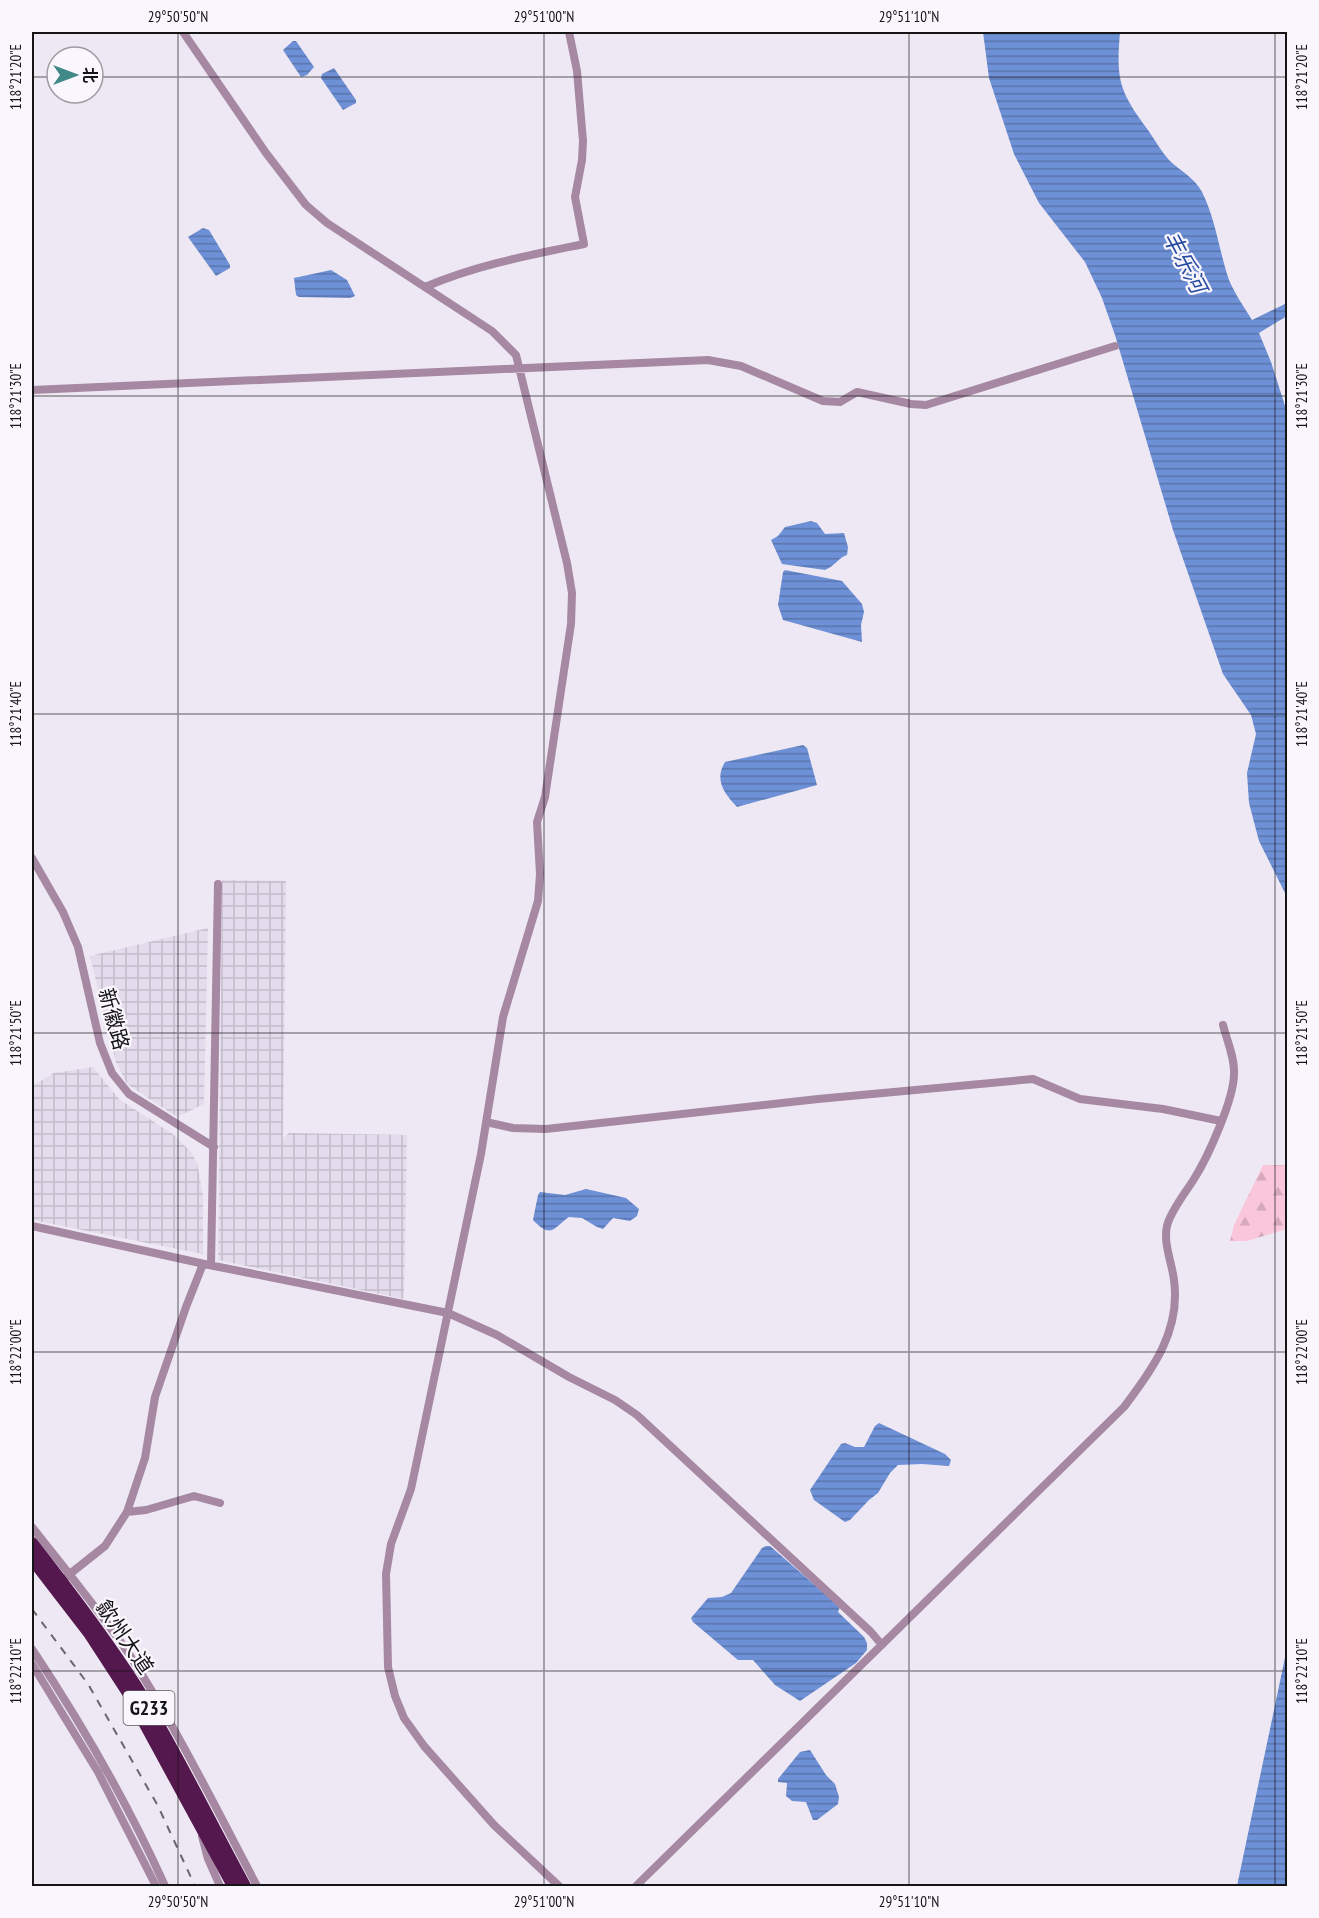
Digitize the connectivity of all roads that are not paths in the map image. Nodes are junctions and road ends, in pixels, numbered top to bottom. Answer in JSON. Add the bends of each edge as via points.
{"nodes":[{"id":1,"x":183,"y":32,"type":"edge"},
{"id":2,"x":569,"y":32,"type":"edge"},
{"id":3,"x":425,"y":286,"type":"junction"},
{"id":4,"x":1115,"y":346,"type":"dead end"},
{"id":5,"x":519,"y":369,"type":"junction"},
{"id":6,"x":32,"y":390,"type":"edge"},
{"id":7,"x":32,"y":858,"type":"edge"},
{"id":8,"x":218,"y":884,"type":"dead end"},
{"id":9,"x":1223,"y":1025,"type":"dead end"},
{"id":10,"x":1221,"y":1121,"type":"junction"},
{"id":11,"x":486,"y":1122,"type":"junction"},
{"id":12,"x":214,"y":1147,"type":"junction"},
{"id":13,"x":32,"y":1226,"type":"edge"},
{"id":14,"x":207,"y":1265,"type":"junction"},
{"id":15,"x":448,"y":1313,"type":"junction"},
{"id":16,"x":220,"y":1503,"type":"dead end"},
{"id":17,"x":127,"y":1512,"type":"junction"},
{"id":18,"x":32,"y":1527,"type":"edge"},
{"id":19,"x":32,"y":1543,"type":"edge"},
{"id":20,"x":32,"y":1559,"type":"edge"},
{"id":21,"x":65,"y":1577,"type":"junction"},
{"id":22,"x":882,"y":1645,"type":"junction"},
{"id":23,"x":32,"y":1649,"type":"edge"},
{"id":24,"x":32,"y":1664,"type":"edge"},
{"id":25,"x":197,"y":1818,"type":"junction"},
{"id":26,"x":156,"y":1887,"type":"edge"},
{"id":27,"x":165,"y":1887,"type":"edge"},
{"id":28,"x":220,"y":1887,"type":"edge"},
{"id":29,"x":233,"y":1887,"type":"edge"},
{"id":30,"x":244,"y":1887,"type":"edge"},
{"id":31,"x":257,"y":1887,"type":"edge"},
{"id":32,"x":559,"y":1887,"type":"edge"},
{"id":33,"x":636,"y":1887,"type":"edge"}],
"edges":[{"from":1,"to":3,"type":"street","via":[[306,205],[327,223]]},
{"from":2,"to":3,"type":"street","via":[[583,141],[575,197],[584,244],[501,261]]},
{"from":3,"to":5,"type":"street","via":[[499,338],[516,355]]},
{"from":4,"to":5,"type":"street","via":[[926,405],[857,392],[840,402],[823,401],[741,366],[718,361]]},
{"from":5,"to":6,"type":"street"},
{"from":5,"to":11,"type":"street","via":[[567,563],[572,614],[545,797],[537,822],[538,901],[503,1017]]},
{"from":7,"to":12,"type":"street","name":"新徽路","via":[[78,947],[100,1043],[112,1073],[129,1094]]},
{"from":8,"to":12,"type":"street"},
{"from":9,"to":10,"type":"street","via":[[1234,1072]]},
{"from":10,"to":11,"type":"street","via":[[1080,1099],[1033,1078],[546,1129]]},
{"from":10,"to":22,"type":"street","via":[[1207,1159],[1167,1227],[1175,1312],[1172,1329],[1145,1378],[1124,1407]]},
{"from":11,"to":15,"type":"street"},
{"from":12,"to":14,"type":"street"},
{"from":13,"to":14,"type":"street"},
{"from":14,"to":15,"type":"street"},
{"from":14,"to":17,"type":"street","via":[[186,1307],[155,1396],[145,1458]]},
{"from":15,"to":22,"type":"street","via":[[497,1335],[632,1411]]},
{"from":15,"to":32,"type":"street","via":[[411,1489],[388,1554],[390,1677],[399,1707],[417,1737],[494,1825]]},
{"from":16,"to":17,"type":"street","via":[[194,1496]]},
{"from":17,"to":21,"type":"street","via":[[105,1546]]},
{"from":18,"to":21,"type":"street"},
{"from":19,"to":21,"type":"highway","name":"歙州大道","number":"G233"},
{"from":20,"to":25,"type":"highway","name":"歙州大道","number":"G233","via":[[118,1677]]},
{"from":21,"to":30,"type":"highway","name":"歙州大道","number":"G233","via":[[141,1695]]},
{"from":21,"to":31,"type":"street","via":[[111,1629],[154,1696]]},
{"from":22,"to":33,"type":"street"},
{"from":23,"to":27,"type":"street","via":[[105,1767]]},
{"from":24,"to":26,"type":"street","via":[[98,1772]]},
{"from":25,"to":28,"type":"street"},
{"from":25,"to":29,"type":"highway","name":"歙州大道","number":"G233"}]}
